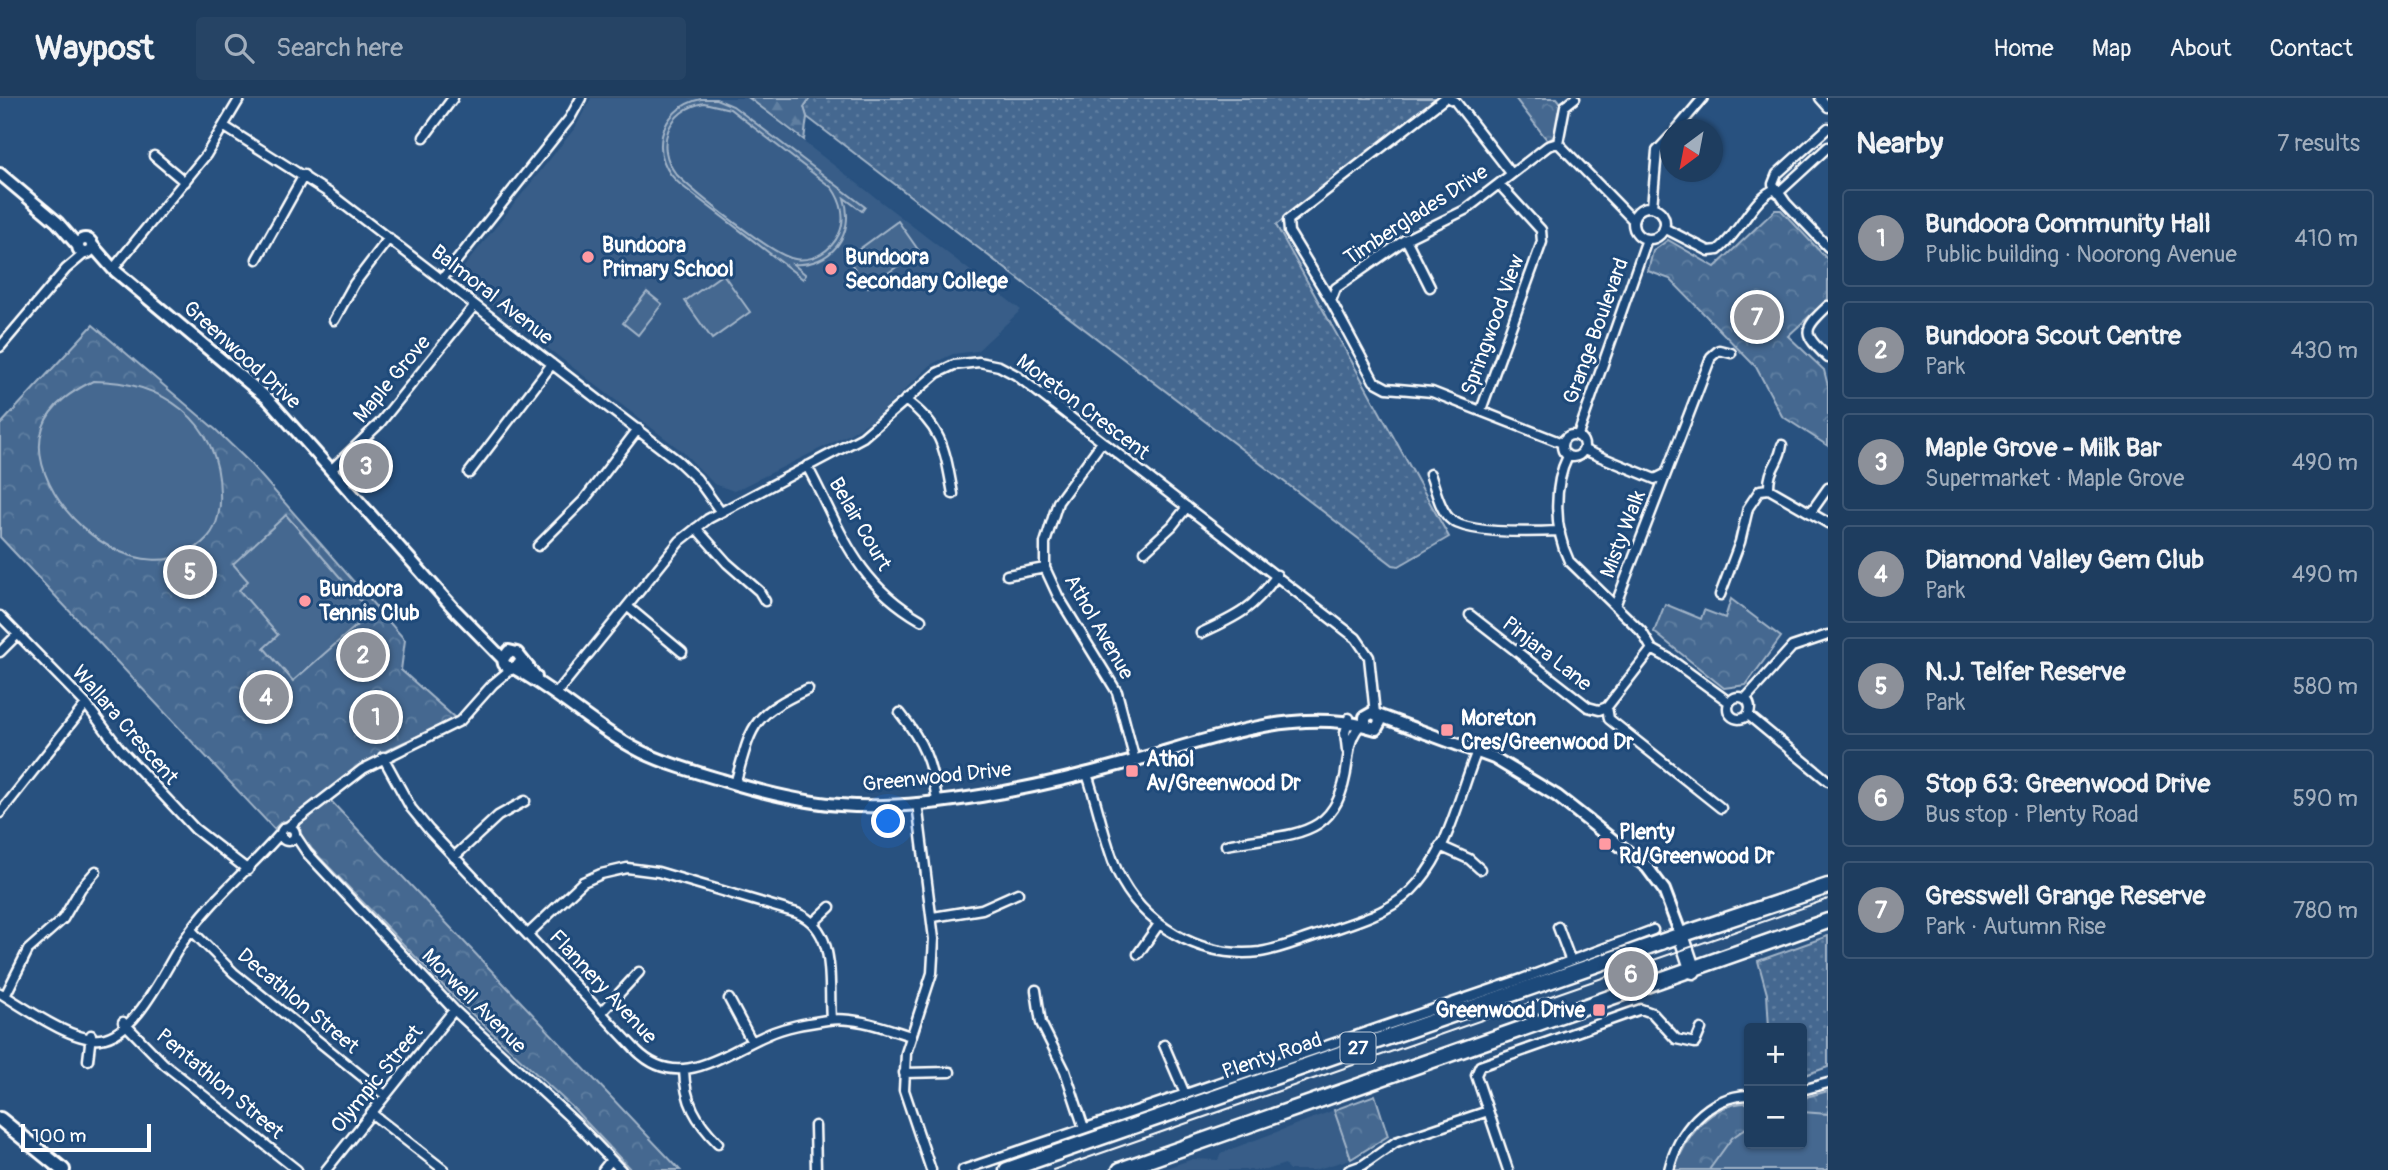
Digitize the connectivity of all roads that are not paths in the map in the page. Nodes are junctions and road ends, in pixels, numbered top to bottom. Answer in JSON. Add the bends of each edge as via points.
{"nodes":[{"id":1,"x":240,"y":98,"type":"edge"},
{"id":2,"x":453,"y":98,"type":"edge"},
{"id":3,"x":581,"y":98,"type":"edge"},
{"id":4,"x":1447,"y":98,"type":"edge"},
{"id":5,"x":1575,"y":98,"type":"edge"},
{"id":6,"x":1703,"y":98,"type":"edge"},
{"id":7,"x":1820,"y":98,"type":"edge"},
{"id":8,"x":1828,"y":107,"type":"edge"},
{"id":9,"x":1685,"y":119,"type":"edge"},
{"id":10,"x":225,"y":127,"type":"junction"},
{"id":11,"x":1828,"y":128,"type":"edge"},
{"id":12,"x":424,"y":137,"type":"dead end"},
{"id":13,"x":1558,"y":143,"type":"junction"},
{"id":14,"x":1828,"y":147,"type":"edge"},
{"id":15,"x":1660,"y":148,"type":"edge"},
{"id":16,"x":154,"y":156,"type":"dead end"},
{"id":17,"x":1511,"y":173,"type":"junction"},
{"id":18,"x":0,"y":174,"type":"edge"},
{"id":19,"x":304,"y":175,"type":"junction"},
{"id":20,"x":185,"y":182,"type":"junction"},
{"id":21,"x":1499,"y":184,"type":"junction"},
{"id":22,"x":1777,"y":191,"type":"junction"},
{"id":23,"x":1652,"y":207,"type":"junction"},
{"id":24,"x":1633,"y":220,"type":"junction"},
{"id":25,"x":1664,"y":228,"type":"junction"},
{"id":26,"x":389,"y":238,"type":"junction"},
{"id":27,"x":1406,"y":239,"type":"junction"},
{"id":28,"x":1647,"y":239,"type":"junction"},
{"id":29,"x":84,"y":247,"type":"junction"},
{"id":30,"x":1828,"y":247,"type":"edge"},
{"id":31,"x":257,"y":259,"type":"dead end"},
{"id":32,"x":113,"y":269,"type":"junction"},
{"id":33,"x":442,"y":279,"type":"junction"},
{"id":34,"x":1430,"y":287,"type":"dead end"},
{"id":35,"x":1331,"y":301,"type":"junction"},
{"id":36,"x":475,"y":304,"type":"junction"},
{"id":37,"x":1828,"y":306,"type":"edge"},
{"id":38,"x":334,"y":320,"type":"dead end"},
{"id":39,"x":0,"y":346,"type":"edge"},
{"id":40,"x":1731,"y":353,"type":"dead end"},
{"id":41,"x":1828,"y":358,"type":"edge"},
{"id":42,"x":552,"y":364,"type":"junction"},
{"id":43,"x":905,"y":400,"type":"junction"},
{"id":44,"x":1480,"y":410,"type":"junction"},
{"id":45,"x":638,"y":429,"type":"junction"},
{"id":46,"x":1578,"y":435,"type":"junction"},
{"id":47,"x":1102,"y":442,"type":"junction"},
{"id":48,"x":1562,"y":443,"type":"junction"},
{"id":49,"x":1782,"y":445,"type":"dead end"},
{"id":50,"x":1584,"y":450,"type":"junction"},
{"id":51,"x":1568,"y":456,"type":"junction"},
{"id":52,"x":807,"y":466,"type":"junction"},
{"id":53,"x":331,"y":470,"type":"junction"},
{"id":54,"x":469,"y":472,"type":"dead end"},
{"id":55,"x":1430,"y":474,"type":"dead end"},
{"id":56,"x":1665,"y":474,"type":"junction"},
{"id":57,"x":1828,"y":488,"type":"edge"},
{"id":58,"x":1769,"y":489,"type":"junction"},
{"id":59,"x":953,"y":494,"type":"dead end"},
{"id":60,"x":1187,"y":507,"type":"junction"},
{"id":61,"x":720,"y":511,"type":"junction"},
{"id":62,"x":1811,"y":512,"type":"junction"},
{"id":63,"x":1828,"y":523,"type":"edge"},
{"id":64,"x":696,"y":528,"type":"junction"},
{"id":65,"x":1560,"y":531,"type":"junction"},
{"id":66,"x":538,"y":546,"type":"dead end"},
{"id":67,"x":1145,"y":551,"type":"dead end"},
{"id":68,"x":1045,"y":568,"type":"junction"},
{"id":69,"x":1007,"y":575,"type":"dead end"},
{"id":70,"x":1277,"y":575,"type":"junction"},
{"id":71,"x":1720,"y":595,"type":"dead end"},
{"id":72,"x":765,"y":601,"type":"dead end"},
{"id":73,"x":1615,"y":606,"type":"junction"},
{"id":74,"x":628,"y":607,"type":"junction"},
{"id":75,"x":0,"y":615,"type":"edge"},
{"id":76,"x":1470,"y":615,"type":"dead end"},
{"id":77,"x":921,"y":620,"type":"dead end"},
{"id":78,"x":1201,"y":633,"type":"dead end"},
{"id":79,"x":18,"y":634,"type":"junction"},
{"id":80,"x":1826,"y":640,"type":"edge"},
{"id":81,"x":1652,"y":649,"type":"junction"},
{"id":82,"x":0,"y":652,"type":"edge"},
{"id":83,"x":682,"y":652,"type":"dead end"},
{"id":84,"x":510,"y":662,"type":"junction"},
{"id":85,"x":808,"y":689,"type":"dead end"},
{"id":86,"x":555,"y":695,"type":"junction"},
{"id":87,"x":1746,"y":698,"type":"junction"},
{"id":88,"x":1729,"y":702,"type":"junction"},
{"id":89,"x":86,"y":704,"type":"junction"},
{"id":90,"x":1607,"y":707,"type":"junction"},
{"id":91,"x":900,"y":713,"type":"dead end"},
{"id":92,"x":1748,"y":715,"type":"junction"},
{"id":93,"x":1370,"y":720,"type":"junction"},
{"id":94,"x":1348,"y":721,"type":"junction"},
{"id":95,"x":1477,"y":751,"type":"junction"},
{"id":96,"x":383,"y":757,"type":"junction"},
{"id":97,"x":1348,"y":760,"type":"junction"},
{"id":98,"x":1135,"y":761,"type":"junction"},
{"id":99,"x":1087,"y":774,"type":"junction"},
{"id":100,"x":1828,"y":781,"type":"edge"},
{"id":101,"x":735,"y":784,"type":"junction"},
{"id":102,"x":937,"y":800,"type":"junction"},
{"id":103,"x":525,"y":801,"type":"dead end"},
{"id":104,"x":917,"y":803,"type":"junction"},
{"id":105,"x":1721,"y":808,"type":"dead end"},
{"id":106,"x":0,"y":813,"type":"edge"},
{"id":107,"x":289,"y":835,"type":"junction"},
{"id":108,"x":1226,"y":845,"type":"dead end"},
{"id":109,"x":1440,"y":846,"type":"junction"},
{"id":110,"x":454,"y":857,"type":"junction"},
{"id":111,"x":1480,"y":869,"type":"dead end"},
{"id":112,"x":96,"y":871,"type":"dead end"},
{"id":113,"x":246,"y":872,"type":"junction"},
{"id":114,"x":1828,"y":886,"type":"edge"},
{"id":115,"x":1018,"y":893,"type":"dead end"},
{"id":116,"x":830,"y":907,"type":"dead end"},
{"id":117,"x":933,"y":917,"type":"junction"},
{"id":118,"x":1828,"y":921,"type":"edge"},
{"id":119,"x":814,"y":922,"type":"junction"},
{"id":120,"x":1159,"y":924,"type":"junction"},
{"id":121,"x":1558,"y":927,"type":"dead end"},
{"id":122,"x":191,"y":930,"type":"junction"},
{"id":123,"x":1653,"y":930,"type":"dead end"},
{"id":124,"x":528,"y":933,"type":"junction"},
{"id":125,"x":1681,"y":935,"type":"junction"},
{"id":126,"x":1619,"y":942,"type":"junction"},
{"id":127,"x":1636,"y":950,"type":"junction"},
{"id":128,"x":1138,"y":954,"type":"dead end"},
{"id":129,"x":1570,"y":959,"type":"junction"},
{"id":130,"x":1693,"y":971,"type":"junction"},
{"id":131,"x":639,"y":972,"type":"dead end"},
{"id":132,"x":1036,"y":990,"type":"dead end"},
{"id":133,"x":2,"y":994,"type":"edge"},
{"id":134,"x":729,"y":999,"type":"dead end"},
{"id":135,"x":454,"y":1010,"type":"junction"},
{"id":136,"x":601,"y":1013,"type":"junction"},
{"id":137,"x":831,"y":1019,"type":"junction"},
{"id":138,"x":125,"y":1023,"type":"junction"},
{"id":139,"x":1701,"y":1029,"type":"dead end"},
{"id":140,"x":911,"y":1036,"type":"junction"},
{"id":141,"x":90,"y":1037,"type":"junction"},
{"id":142,"x":752,"y":1042,"type":"junction"},
{"id":143,"x":1164,"y":1045,"type":"dead end"},
{"id":144,"x":88,"y":1060,"type":"dead end"},
{"id":145,"x":684,"y":1070,"type":"junction"},
{"id":146,"x":950,"y":1072,"type":"dead end"},
{"id":147,"x":1266,"y":1072,"type":"junction"},
{"id":148,"x":904,"y":1073,"type":"junction"},
{"id":149,"x":1828,"y":1083,"type":"edge"},
{"id":150,"x":1807,"y":1089,"type":"edge"},
{"id":151,"x":1185,"y":1094,"type":"junction"},
{"id":152,"x":385,"y":1095,"type":"junction"},
{"id":153,"x":1744,"y":1097,"type":"edge"},
{"id":154,"x":1488,"y":1111,"type":"junction"},
{"id":155,"x":371,"y":1113,"type":"junction"},
{"id":156,"x":0,"y":1119,"type":"edge"},
{"id":157,"x":815,"y":1126,"type":"dead end"},
{"id":158,"x":1084,"y":1128,"type":"junction"},
{"id":159,"x":718,"y":1143,"type":"dead end"},
{"id":160,"x":611,"y":1160,"type":"junction"},
{"id":161,"x":1037,"y":1167,"type":"edge"},
{"id":162,"x":969,"y":1169,"type":"edge"},
{"id":163,"x":63,"y":1170,"type":"edge"},
{"id":164,"x":296,"y":1170,"type":"edge"},
{"id":165,"x":326,"y":1170,"type":"edge"},
{"id":166,"x":444,"y":1170,"type":"edge"},
{"id":167,"x":603,"y":1170,"type":"edge"},
{"id":168,"x":621,"y":1170,"type":"edge"},
{"id":169,"x":816,"y":1170,"type":"edge"},
{"id":170,"x":931,"y":1170,"type":"edge"},
{"id":171,"x":1007,"y":1170,"type":"edge"},
{"id":172,"x":1120,"y":1170,"type":"edge"},
{"id":173,"x":1349,"y":1170,"type":"edge"},
{"id":174,"x":1508,"y":1170,"type":"edge"},
{"id":175,"x":1669,"y":1170,"type":"edge"}],
"edges":[{"from":1,"to":10,"type":"street"},
{"from":2,"to":12,"type":"street"},
{"from":3,"to":33,"type":"street"},
{"from":4,"to":17,"type":"street","via":[[1455,101]]},
{"from":4,"to":35,"type":"street","via":[[1288,220],[1289,232]]},
{"from":5,"to":13,"type":"street","via":[[1565,106]]},
{"from":6,"to":9,"type":"street"},
{"from":7,"to":8,"type":"street"},
{"from":10,"to":19,"type":"street","name":"Balmoral Avenue"},
{"from":10,"to":20,"type":"street"},
{"from":11,"to":22,"type":"street","via":[[1777,174]]},
{"from":13,"to":17,"type":"street","name":"Timberglades Drive"},
{"from":13,"to":24,"type":"street"},
{"from":14,"to":22,"type":"street"},
{"from":15,"to":23,"type":"street"},
{"from":16,"to":20,"type":"street"},
{"from":17,"to":21,"type":"street","name":"Timberglades Drive"},
{"from":18,"to":29,"type":"street","name":"Greenwood Drive"},
{"from":19,"to":26,"type":"street","name":"Balmoral Avenue"},
{"from":19,"to":31,"type":"street"},
{"from":20,"to":32,"type":"street"},
{"from":21,"to":27,"type":"street","name":"Timberglades Drive","via":[[1465,210]]},
{"from":21,"to":44,"type":"street","name":"Springwood View","via":[[1541,230],[1542,242]]},
{"from":22,"to":25,"type":"street","via":[[1758,201],[1744,225],[1718,250],[1709,251]]},
{"from":22,"to":30,"type":"street"},
{"from":23,"to":24,"type":"street","via":[[1641,209]]},
{"from":23,"to":25,"type":"street","via":[[1662,213]]},
{"from":24,"to":28,"type":"street","via":[[1636,233]]},
{"from":25,"to":28,"type":"street","via":[[1657,237]]},
{"from":26,"to":33,"type":"street","name":"Balmoral Avenue"},
{"from":26,"to":38,"type":"street"},
{"from":27,"to":34,"type":"street"},
{"from":27,"to":35,"type":"street","name":"Timberglades Drive","via":[[1336,288]]},
{"from":28,"to":46,"type":"street","name":"Grange Boulevard"},
{"from":29,"to":32,"type":"street","name":"Greenwood Drive"},
{"from":29,"to":39,"type":"street"},
{"from":32,"to":53,"type":"street","name":"Greenwood Drive","via":[[258,390]]},
{"from":33,"to":36,"type":"street","name":"Balmoral Avenue"},
{"from":35,"to":44,"type":"street","via":[[1374,381],[1387,388],[1432,392]]},
{"from":36,"to":42,"type":"street","name":"Balmoral Avenue"},
{"from":36,"to":53,"type":"street","name":"Maple Grove","via":[[380,423]]},
{"from":37,"to":41,"type":"street","via":[[1807,330],[1808,338]]},
{"from":40,"to":56,"type":"street","name":"Misty Walk","via":[[1719,350],[1711,357]]},
{"from":42,"to":45,"type":"street","name":"Balmoral Avenue"},
{"from":42,"to":54,"type":"street"},
{"from":43,"to":47,"type":"street","name":"Moreton Crescent","via":[[954,365],[979,362],[999,366]]},
{"from":43,"to":52,"type":"street","name":"Moreton Crescent","via":[[863,437]]},
{"from":43,"to":59,"type":"street","via":[[936,429]]},
{"from":44,"to":48,"type":"street"},
{"from":45,"to":61,"type":"street","name":"Balmoral Avenue","via":[[688,470]]},
{"from":45,"to":66,"type":"street","via":[[584,500]]},
{"from":46,"to":48,"type":"street","via":[[1566,436]]},
{"from":46,"to":50,"type":"street"},
{"from":47,"to":60,"type":"street","name":"Moreton Crescent"},
{"from":47,"to":68,"type":"street","name":"Athol Avenue","via":[[1058,502],[1045,543]]},
{"from":48,"to":51,"type":"street"},
{"from":49,"to":58,"type":"street","via":[[1769,473]]},
{"from":50,"to":51,"type":"street"},
{"from":50,"to":56,"type":"street","via":[[1655,479]]},
{"from":51,"to":65,"type":"street","via":[[1558,479]]},
{"from":52,"to":61,"type":"street","name":"Moreton Crescent"},
{"from":52,"to":77,"type":"street","name":"Belair Court","via":[[848,547],[876,588]]},
{"from":53,"to":84,"type":"street","name":"Greenwood Drive","via":[[455,610]]},
{"from":55,"to":65,"type":"street","via":[[1447,517],[1454,523],[1499,533]]},
{"from":56,"to":73,"type":"street","name":"Misty Walk"},
{"from":57,"to":62,"type":"street"},
{"from":58,"to":62,"type":"street"},
{"from":58,"to":71,"type":"street","via":[[1760,490],[1748,508]]},
{"from":60,"to":67,"type":"street"},
{"from":60,"to":70,"type":"street","name":"Moreton Crescent"},
{"from":61,"to":64,"type":"street","name":"Moreton Crescent"},
{"from":62,"to":63,"type":"street"},
{"from":64,"to":72,"type":"street"},
{"from":64,"to":74,"type":"street","name":"Moreton Crescent","via":[[680,541]]},
{"from":65,"to":73,"type":"street","via":[[1569,561]]},
{"from":68,"to":69,"type":"street"},
{"from":68,"to":98,"type":"street","name":"Athol Avenue","via":[[1117,692]]},
{"from":70,"to":78,"type":"street","via":[[1257,602]]},
{"from":70,"to":93,"type":"street","name":"Moreton Crescent","via":[[1356,638],[1369,657],[1373,688]]},
{"from":73,"to":81,"type":"street","via":[[1642,632]]},
{"from":74,"to":83,"type":"street"},
{"from":74,"to":86,"type":"street","name":"Moreton Crescent"},
{"from":75,"to":79,"type":"street","name":"Wallara Crescent"},
{"from":76,"to":90,"type":"street","name":"Pinjara Lane","via":[[1588,707]]},
{"from":79,"to":82,"type":"street"},
{"from":79,"to":89,"type":"street","name":"Wallara Crescent"},
{"from":80,"to":87,"type":"street","via":[[1792,647]]},
{"from":81,"to":88,"type":"street"},
{"from":81,"to":90,"type":"street"},
{"from":84,"to":86,"type":"street","name":"Greenwood Drive"},
{"from":84,"to":96,"type":"street","via":[[452,727]]},
{"from":85,"to":101,"type":"street","via":[[767,709],[756,721]]},
{"from":86,"to":101,"type":"street","name":"Greenwood Drive","via":[[643,752]]},
{"from":87,"to":88,"type":"street"},
{"from":87,"to":92,"type":"street"},
{"from":88,"to":92,"type":"street","via":[[1732,717]]},
{"from":89,"to":106,"type":"street"},
{"from":89,"to":113,"type":"street","name":"Wallara Crescent","via":[[127,757],[203,837]]},
{"from":90,"to":105,"type":"street","via":[[1609,719]]},
{"from":91,"to":102,"type":"street","via":[[925,750]]},
{"from":92,"to":100,"type":"street"},
{"from":93,"to":94,"type":"street","name":"Greenwood Drive"},
{"from":93,"to":95,"type":"street","name":"Greenwood Drive"},
{"from":93,"to":97,"type":"street","name":"Moreton Crescent","via":[[1353,736]]},
{"from":94,"to":97,"type":"street"},
{"from":94,"to":98,"type":"street","name":"Greenwood Drive","via":[[1260,728]]},
{"from":95,"to":109,"type":"street"},
{"from":95,"to":125,"type":"street","name":"Greenwood Drive","via":[[1542,785],[1641,861],[1664,890]]},
{"from":96,"to":107,"type":"street","via":[[338,786],[302,817]]},
{"from":96,"to":110,"type":"street","name":"Flannery Avenue","via":[[411,808]]},
{"from":97,"to":108,"type":"street","via":[[1344,792],[1335,810],[1317,827]]},
{"from":98,"to":99,"type":"street","name":"Greenwood Drive"},
{"from":99,"to":102,"type":"street","name":"Greenwood Drive"},
{"from":99,"to":120,"type":"street","via":[[1121,879]]},
{"from":101,"to":104,"type":"street","name":"Greenwood Drive","via":[[830,804]]},
{"from":102,"to":104,"type":"street","name":"Greenwood Drive"},
{"from":103,"to":110,"type":"street","via":[[504,811]]},
{"from":104,"to":117,"type":"street"},
{"from":107,"to":113,"type":"street"},
{"from":107,"to":135,"type":"street","name":"Morwell Avenue"},
{"from":109,"to":111,"type":"street"},
{"from":109,"to":120,"type":"street","via":[[1419,883],[1394,906],[1274,949],[1247,953],[1219,950],[1189,942]]},
{"from":110,"to":124,"type":"street","name":"Flannery Avenue"},
{"from":112,"to":133,"type":"street","via":[[62,919],[28,950]]},
{"from":113,"to":122,"type":"street"},
{"from":114,"to":125,"type":"highway","name":"Plenty Road","number":"27"},
{"from":115,"to":117,"type":"street","via":[[982,909]]},
{"from":116,"to":119,"type":"street"},
{"from":117,"to":140,"type":"street","via":[[932,972]]},
{"from":118,"to":130,"type":"highway","number":"27"},
{"from":119,"to":124,"type":"street","via":[[658,872],[627,868],[583,882]]},
{"from":119,"to":137,"type":"street","via":[[828,953]]},
{"from":120,"to":128,"type":"street"},
{"from":121,"to":129,"type":"street"},
{"from":122,"to":138,"type":"street","via":[[155,990]]},
{"from":122,"to":152,"type":"street","name":"Decathlon Street","via":[[234,973]]},
{"from":123,"to":126,"type":"street"},
{"from":124,"to":136,"type":"street","name":"Flannery Avenue"},
{"from":125,"to":127,"type":"highway","name":"Plenty Road","number":"27"},
{"from":125,"to":130,"type":"highway"},
{"from":126,"to":127,"type":"street"},
{"from":126,"to":129,"type":"street"},
{"from":127,"to":147,"type":"highway","name":"Plenty Road","number":"27"},
{"from":129,"to":147,"type":"street"},
{"from":130,"to":172,"type":"highway","number":"27"},
{"from":131,"to":136,"type":"street"},
{"from":132,"to":158,"type":"street","via":[[1041,1023],[1065,1071]]},
{"from":133,"to":141,"type":"street","via":[[75,1034]]},
{"from":134,"to":142,"type":"street"},
{"from":135,"to":152,"type":"street","name":"Olympic Street"},
{"from":135,"to":160,"type":"street","name":"Morwell Avenue"},
{"from":136,"to":145,"type":"street","name":"Flannery Avenue","via":[[649,1062],[662,1069]]},
{"from":137,"to":140,"type":"street","via":[[868,1023]]},
{"from":137,"to":142,"type":"street","via":[[772,1032]]},
{"from":138,"to":141,"type":"street","via":[[110,1037]]},
{"from":138,"to":164,"type":"street","name":"Pentathlon Street","via":[[164,1064]]},
{"from":139,"to":154,"type":"street","via":[[1695,1043],[1676,1040],[1652,1013],[1641,1009],[1480,1066],[1476,1075]]},
{"from":140,"to":148,"type":"street"},
{"from":141,"to":144,"type":"street"},
{"from":142,"to":145,"type":"street"},
{"from":143,"to":151,"type":"street"},
{"from":145,"to":159,"type":"street","via":[[694,1115]]},
{"from":146,"to":148,"type":"street"},
{"from":147,"to":151,"type":"street"},
{"from":147,"to":161,"type":"highway","name":"Plenty Road","number":"27"},
{"from":148,"to":170,"type":"street","via":[[906,1099]]},
{"from":149,"to":150,"type":"street"},
{"from":151,"to":158,"type":"street"},
{"from":152,"to":155,"type":"street","name":"Olympic Street"},
{"from":153,"to":175,"type":"street","via":[[1705,1110],[1686,1129]]},
{"from":154,"to":173,"type":"street","via":[[1396,1142]]},
{"from":154,"to":174,"type":"street"},
{"from":155,"to":165,"type":"street","name":"Olympic Street"},
{"from":155,"to":166,"type":"street"},
{"from":156,"to":163,"type":"main road"},
{"from":157,"to":169,"type":"street"},
{"from":158,"to":162,"type":"street"},
{"from":160,"to":167,"type":"street"},
{"from":160,"to":168,"type":"street","name":"Morwell Avenue"},
{"from":161,"to":171,"type":"highway","name":"Plenty Road","number":"27"}]}
